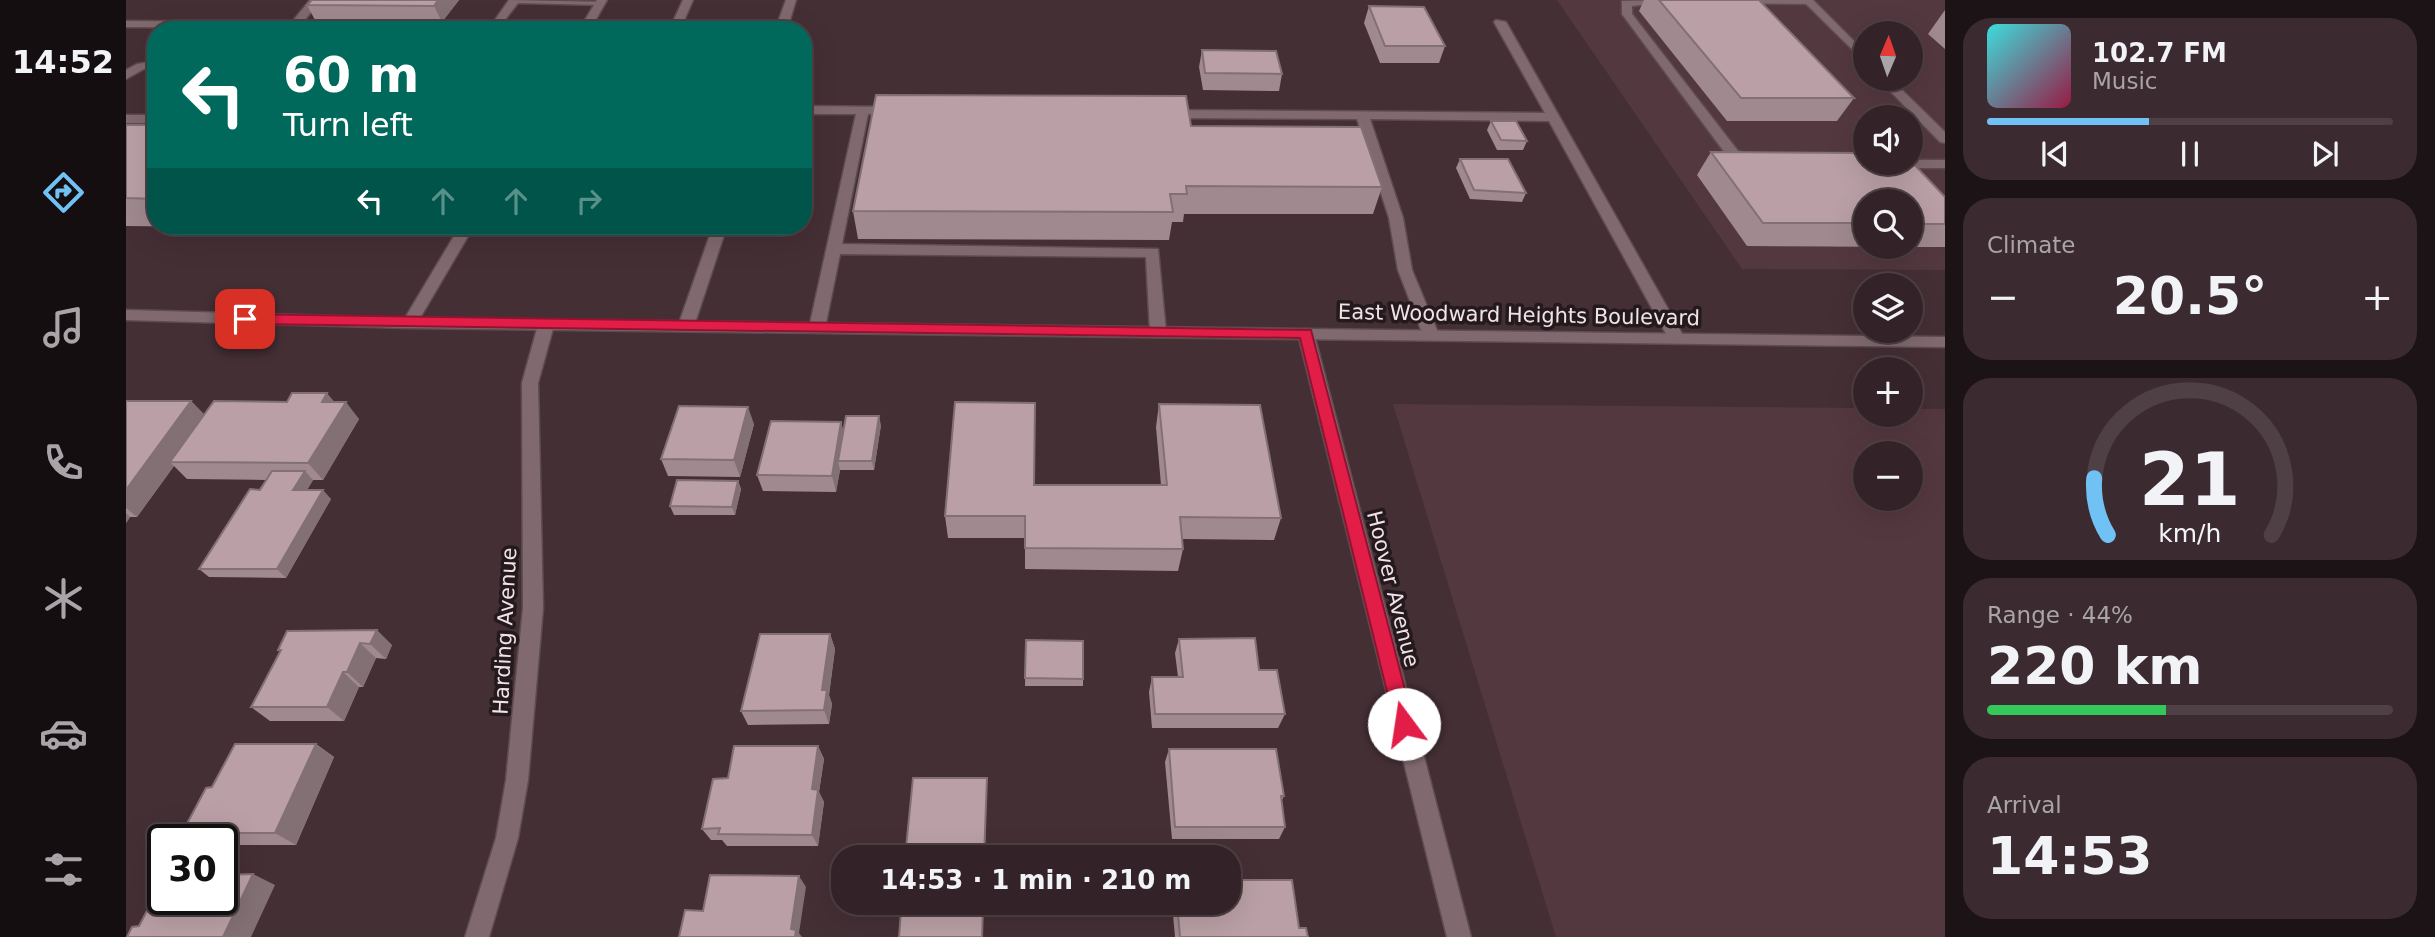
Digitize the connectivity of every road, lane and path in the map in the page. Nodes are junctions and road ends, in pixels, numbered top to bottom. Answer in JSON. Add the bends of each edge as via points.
{"nodes":[{"id":1,"x":316,"y":0,"type":"edge"},
{"id":2,"x":515,"y":0,"type":"edge"},
{"id":3,"x":688,"y":0,"type":"edge"},
{"id":4,"x":791,"y":0,"type":"edge"},
{"id":5,"x":1658,"y":0,"type":"edge"},
{"id":6,"x":1720,"y":0,"type":"edge"},
{"id":7,"x":1808,"y":0,"type":"edge"},
{"id":8,"x":601,"y":1,"type":"edge"},
{"id":9,"x":297,"y":21,"type":"edge"},
{"id":10,"x":499,"y":21,"type":"edge"},
{"id":11,"x":589,"y":21,"type":"edge"},
{"id":12,"x":678,"y":21,"type":"edge"},
{"id":13,"x":784,"y":21,"type":"edge"},
{"id":14,"x":1500,"y":22,"type":"dead end"},
{"id":15,"x":126,"y":23,"type":"edge"},
{"id":16,"x":147,"y":23,"type":"edge"},
{"id":17,"x":1853,"y":47,"type":"edge"},
{"id":18,"x":147,"y":65,"type":"edge"},
{"id":19,"x":126,"y":75,"type":"edge"},
{"id":20,"x":1896,"y":91,"type":"edge"},
{"id":21,"x":812,"y":110,"type":"edge"},
{"id":22,"x":863,"y":111,"type":"junction"},
{"id":23,"x":904,"y":111,"type":"edge"},
{"id":24,"x":1154,"y":113,"type":"edge"},
{"id":25,"x":1362,"y":115,"type":"junction"},
{"id":26,"x":1552,"y":117,"type":"junction"},
{"id":27,"x":126,"y":119,"type":"edge"},
{"id":28,"x":147,"y":119,"type":"edge"},
{"id":29,"x":1945,"y":139,"type":"edge"},
{"id":30,"x":1759,"y":162,"type":"edge"},
{"id":31,"x":1923,"y":164,"type":"edge"},
{"id":32,"x":1945,"y":164,"type":"edge"},
{"id":33,"x":462,"y":235,"type":"edge"},
{"id":34,"x":717,"y":235,"type":"edge"},
{"id":35,"x":834,"y":249,"type":"junction"},
{"id":36,"x":126,"y":316,"type":"edge"},
{"id":37,"x":409,"y":323,"type":"junction"},
{"id":38,"x":546,"y":325,"type":"junction"},
{"id":39,"x":686,"y":326,"type":"junction"},
{"id":40,"x":817,"y":328,"type":"junction"},
{"id":41,"x":1158,"y":332,"type":"junction"},
{"id":42,"x":1306,"y":334,"type":"junction"},
{"id":43,"x":1431,"y":335,"type":"junction"},
{"id":44,"x":1677,"y":338,"type":"junction"},
{"id":45,"x":1945,"y":342,"type":"edge"},
{"id":46,"x":477,"y":937,"type":"edge"},
{"id":47,"x":1459,"y":937,"type":"edge"}],
"edges":[{"from":1,"to":9,"type":"street"},
{"from":2,"to":8,"type":"street"},
{"from":2,"to":10,"type":"street"},
{"from":3,"to":12,"type":"street"},
{"from":4,"to":13,"type":"street"},
{"from":5,"to":30,"type":"street","via":[[1626,4],[1628,15],[1733,154]]},
{"from":6,"to":7,"type":"street"},
{"from":7,"to":17,"type":"street"},
{"from":8,"to":11,"type":"street"},
{"from":14,"to":26,"type":"street"},
{"from":15,"to":16,"type":"street"},
{"from":18,"to":19,"type":"street"},
{"from":20,"to":29,"type":"street"},
{"from":21,"to":22,"type":"street"},
{"from":22,"to":23,"type":"street"},
{"from":22,"to":35,"type":"street"},
{"from":24,"to":25,"type":"street"},
{"from":25,"to":26,"type":"street"},
{"from":25,"to":43,"type":"street","via":[[1396,218],[1403,262]]},
{"from":26,"to":44,"type":"street"},
{"from":27,"to":28,"type":"street"},
{"from":31,"to":32,"type":"street"},
{"from":33,"to":37,"type":"street"},
{"from":34,"to":39,"type":"street"},
{"from":35,"to":40,"type":"street"},
{"from":35,"to":41,"type":"street","via":[[1153,252]]},
{"from":36,"to":37,"type":"street","name":"East Woodward Heights Boulevard"},
{"from":37,"to":38,"type":"street","name":"East Woodward Heights Boulevard"},
{"from":38,"to":39,"type":"street","name":"East Woodward Heights Boulevard"},
{"from":38,"to":46,"type":"street","name":"Harding Avenue","via":[[530,383],[533,608],[517,780],[507,838]]},
{"from":39,"to":40,"type":"street","name":"East Woodward Heights Boulevard"},
{"from":40,"to":41,"type":"street","name":"East Woodward Heights Boulevard"},
{"from":41,"to":42,"type":"street","name":"East Woodward Heights Boulevard"},
{"from":42,"to":43,"type":"street","name":"East Woodward Heights Boulevard"},
{"from":42,"to":47,"type":"street","name":"Hoover Avenue"},
{"from":43,"to":44,"type":"street","name":"East Woodward Heights Boulevard"},
{"from":44,"to":45,"type":"street","name":"East Woodward Heights Boulevard"}]}
